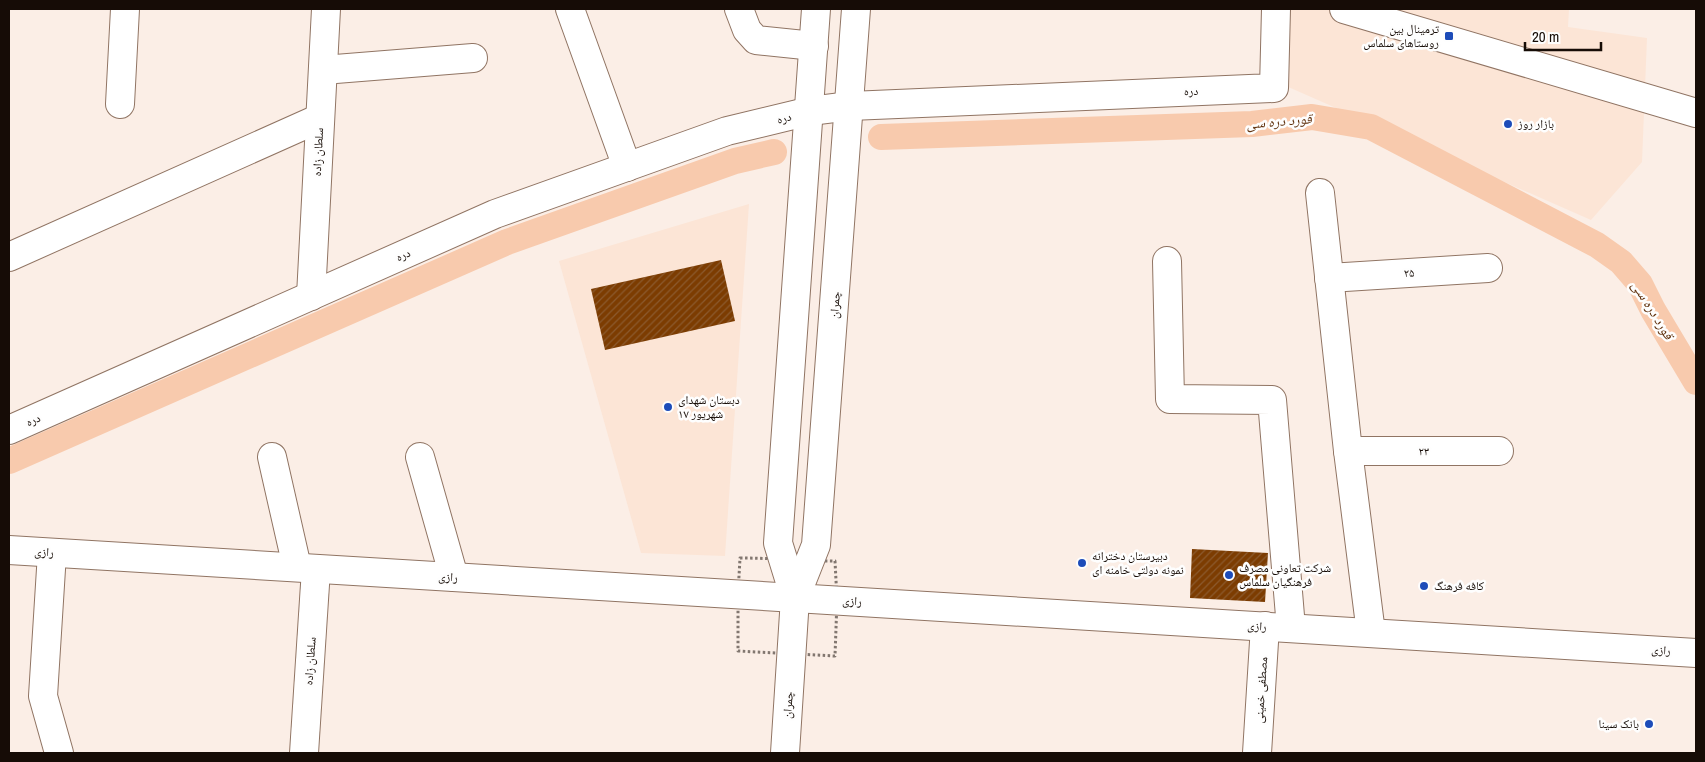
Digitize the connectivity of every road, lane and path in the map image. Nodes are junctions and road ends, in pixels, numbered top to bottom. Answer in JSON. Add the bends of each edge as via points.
{"nodes":[{"id":1,"x":125,"y":9,"type":"edge"},
{"id":2,"x":326,"y":9,"type":"edge"},
{"id":3,"x":570,"y":9,"type":"edge"},
{"id":4,"x":739,"y":9,"type":"edge"},
{"id":5,"x":816,"y":9,"type":"edge"},
{"id":6,"x":856,"y":9,"type":"edge"},
{"id":7,"x":1276,"y":9,"type":"edge"},
{"id":8,"x":1344,"y":9,"type":"edge"},
{"id":9,"x":814,"y":46,"type":"junction"},
{"id":10,"x":474,"y":58,"type":"dead end"},
{"id":11,"x":322,"y":70,"type":"junction"},
{"id":12,"x":120,"y":104,"type":"dead end"},
{"id":13,"x":850,"y":106,"type":"junction"},
{"id":14,"x":810,"y":111,"type":"junction"},
{"id":15,"x":1696,"y":113,"type":"edge"},
{"id":16,"x":320,"y":118,"type":"junction"},
{"id":17,"x":627,"y":167,"type":"junction"},
{"id":18,"x":1320,"y":193,"type":"dead end"},
{"id":19,"x":9,"y":257,"type":"edge"},
{"id":20,"x":1167,"y":262,"type":"dead end"},
{"id":21,"x":1488,"y":268,"type":"dead end"},
{"id":22,"x":1329,"y":278,"type":"junction"},
{"id":23,"x":311,"y":296,"type":"junction"},
{"id":24,"x":9,"y":430,"type":"edge"},
{"id":25,"x":1348,"y":451,"type":"junction"},
{"id":26,"x":1499,"y":451,"type":"dead end"},
{"id":27,"x":272,"y":457,"type":"dead end"},
{"id":28,"x":420,"y":457,"type":"dead end"},
{"id":29,"x":9,"y":550,"type":"edge"},
{"id":30,"x":52,"y":552,"type":"junction"},
{"id":31,"x":306,"y":568,"type":"junction"},
{"id":32,"x":454,"y":577,"type":"junction"},
{"id":33,"x":795,"y":598,"type":"junction"},
{"id":34,"x":1278,"y":627,"type":"junction"},
{"id":35,"x":1371,"y":632,"type":"junction"},
{"id":36,"x":1696,"y":653,"type":"edge"},
{"id":37,"x":59,"y":753,"type":"edge"},
{"id":38,"x":304,"y":753,"type":"edge"},
{"id":39,"x":785,"y":753,"type":"edge"},
{"id":40,"x":1257,"y":753,"type":"edge"}],
"edges":[{"from":1,"to":12,"type":"street"},
{"from":2,"to":11,"type":"street","name":"سلطان زاده"},
{"from":3,"to":17,"type":"street"},
{"from":4,"to":9,"type":"street","via":[[746,30],[756,40]]},
{"from":5,"to":9,"type":"street","name":"چمران"},
{"from":6,"to":13,"type":"street","name":"چمران"},
{"from":7,"to":13,"type":"street","name":"دره","via":[[1274,88]]},
{"from":8,"to":15,"type":"street"},
{"from":9,"to":14,"type":"street","name":"چمران"},
{"from":10,"to":11,"type":"street"},
{"from":11,"to":16,"type":"street","name":"سلطان زاده"},
{"from":13,"to":14,"type":"street","name":"دره"},
{"from":13,"to":33,"type":"street","name":"چمران","via":[[816,545]]},
{"from":14,"to":17,"type":"street","name":"دره","via":[[727,131]]},
{"from":14,"to":33,"type":"street","name":"چمران","via":[[778,543]]},
{"from":16,"to":19,"type":"street"},
{"from":16,"to":23,"type":"street","name":"سلطان زاده"},
{"from":17,"to":23,"type":"street","name":"دره","via":[[496,214]]},
{"from":18,"to":22,"type":"street"},
{"from":20,"to":34,"type":"street","name":"مصطفی خمینی","via":[[1170,399],[1272,400]]},
{"from":21,"to":22,"type":"street","name":"۲۵"},
{"from":22,"to":25,"type":"street"},
{"from":23,"to":24,"type":"street","name":"دره"},
{"from":25,"to":26,"type":"street","name":"۲۳"},
{"from":25,"to":35,"type":"street"},
{"from":27,"to":31,"type":"street","name":"سلطان زاده"},
{"from":28,"to":32,"type":"street"},
{"from":29,"to":30,"type":"street","name":"رازی"},
{"from":30,"to":31,"type":"street","name":"رازی"},
{"from":30,"to":37,"type":"street","via":[[44,696]]},
{"from":31,"to":32,"type":"street","name":"رازی"},
{"from":31,"to":38,"type":"street","name":"سلطان زاده"},
{"from":32,"to":33,"type":"street","name":"رازی"},
{"from":33,"to":34,"type":"street","name":"رازی"},
{"from":33,"to":39,"type":"street","name":"چمران"},
{"from":34,"to":35,"type":"street","name":"رازی"},
{"from":34,"to":40,"type":"street","name":"مصطفی خمینی"},
{"from":35,"to":36,"type":"street","name":"رازی"}]}
